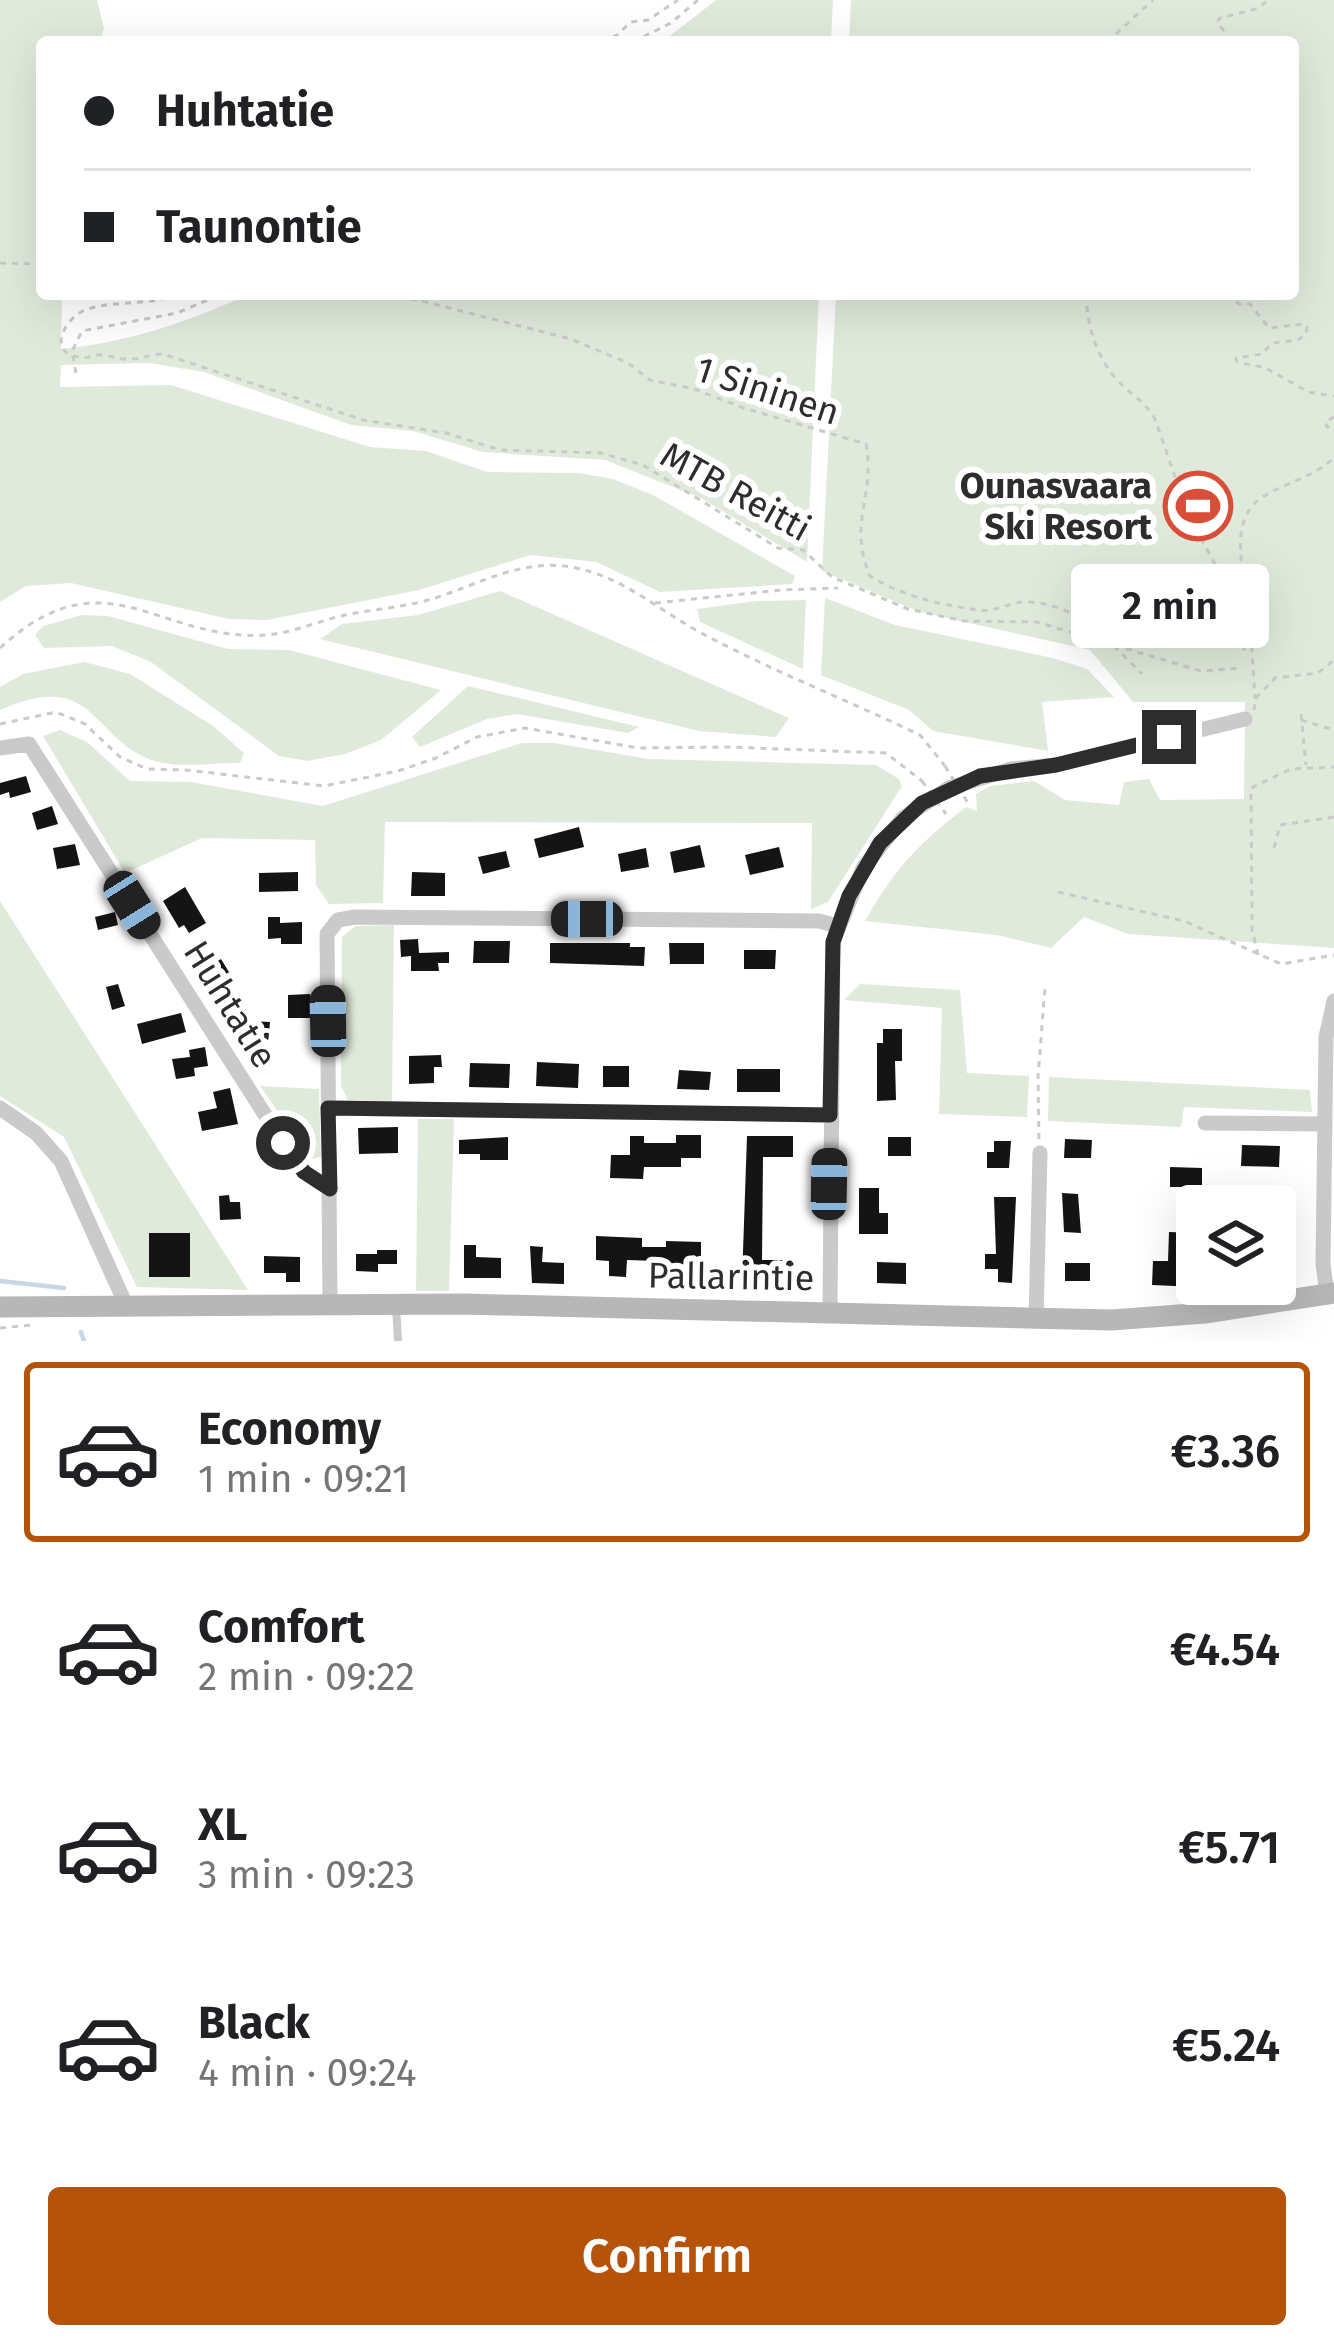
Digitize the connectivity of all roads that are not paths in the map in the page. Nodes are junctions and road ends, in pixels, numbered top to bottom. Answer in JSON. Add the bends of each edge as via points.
{"nodes":[{"id":1,"x":1249,"y":718,"type":"road end"},
{"id":2,"x":0,"y":748,"type":"edge"},
{"id":3,"x":838,"y":926,"type":"junction"},
{"id":4,"x":1333,"y":1001,"type":"edge"},
{"id":5,"x":0,"y":1108,"type":"edge"},
{"id":6,"x":328,"y":1108,"type":"junction"},
{"id":7,"x":830,"y":1115,"type":"junction"},
{"id":8,"x":1205,"y":1123,"type":"dead end"},
{"id":9,"x":1325,"y":1124,"type":"junction"},
{"id":10,"x":1040,"y":1153,"type":"road end"},
{"id":11,"x":330,"y":1189,"type":"junction"},
{"id":12,"x":1331,"y":1293,"type":"edge"},
{"id":13,"x":330,"y":1304,"type":"junction"},
{"id":14,"x":396,"y":1304,"type":"junction"},
{"id":15,"x":125,"y":1305,"type":"junction"},
{"id":16,"x":0,"y":1307,"type":"edge"},
{"id":17,"x":830,"y":1311,"type":"junction"},
{"id":18,"x":1036,"y":1320,"type":"junction"},
{"id":19,"x":398,"y":1341,"type":"edge"}],
"edges":[{"from":1,"to":3,"type":"street","via":[[949,788],[880,843]]},
{"from":2,"to":11,"type":"street","name":"Huhtatie","via":[[29,744],[283,1143],[304,1172]]},
{"from":3,"to":6,"type":"street","via":[[338,920],[327,934]]},
{"from":3,"to":7,"type":"street"},
{"from":4,"to":9,"type":"street"},
{"from":5,"to":15,"type":"street","via":[[61,1161]]},
{"from":6,"to":7,"type":"street"},
{"from":6,"to":11,"type":"street"},
{"from":7,"to":17,"type":"street"},
{"from":8,"to":9,"type":"street"},
{"from":9,"to":12,"type":"street","via":[[1323,1264]]},
{"from":10,"to":18,"type":"street"},
{"from":11,"to":13,"type":"street"},
{"from":12,"to":18,"type":"street","name":"Pallarintie","via":[[1188,1315]]},
{"from":13,"to":14,"type":"street","name":"Pallarintie"},
{"from":13,"to":15,"type":"street","name":"Pallarintie"},
{"from":14,"to":17,"type":"street","name":"Pallarintie"},
{"from":14,"to":19,"type":"lane"},
{"from":15,"to":16,"type":"street","name":"Pallarintie"},
{"from":17,"to":18,"type":"street","name":"Pallarintie"}]}
